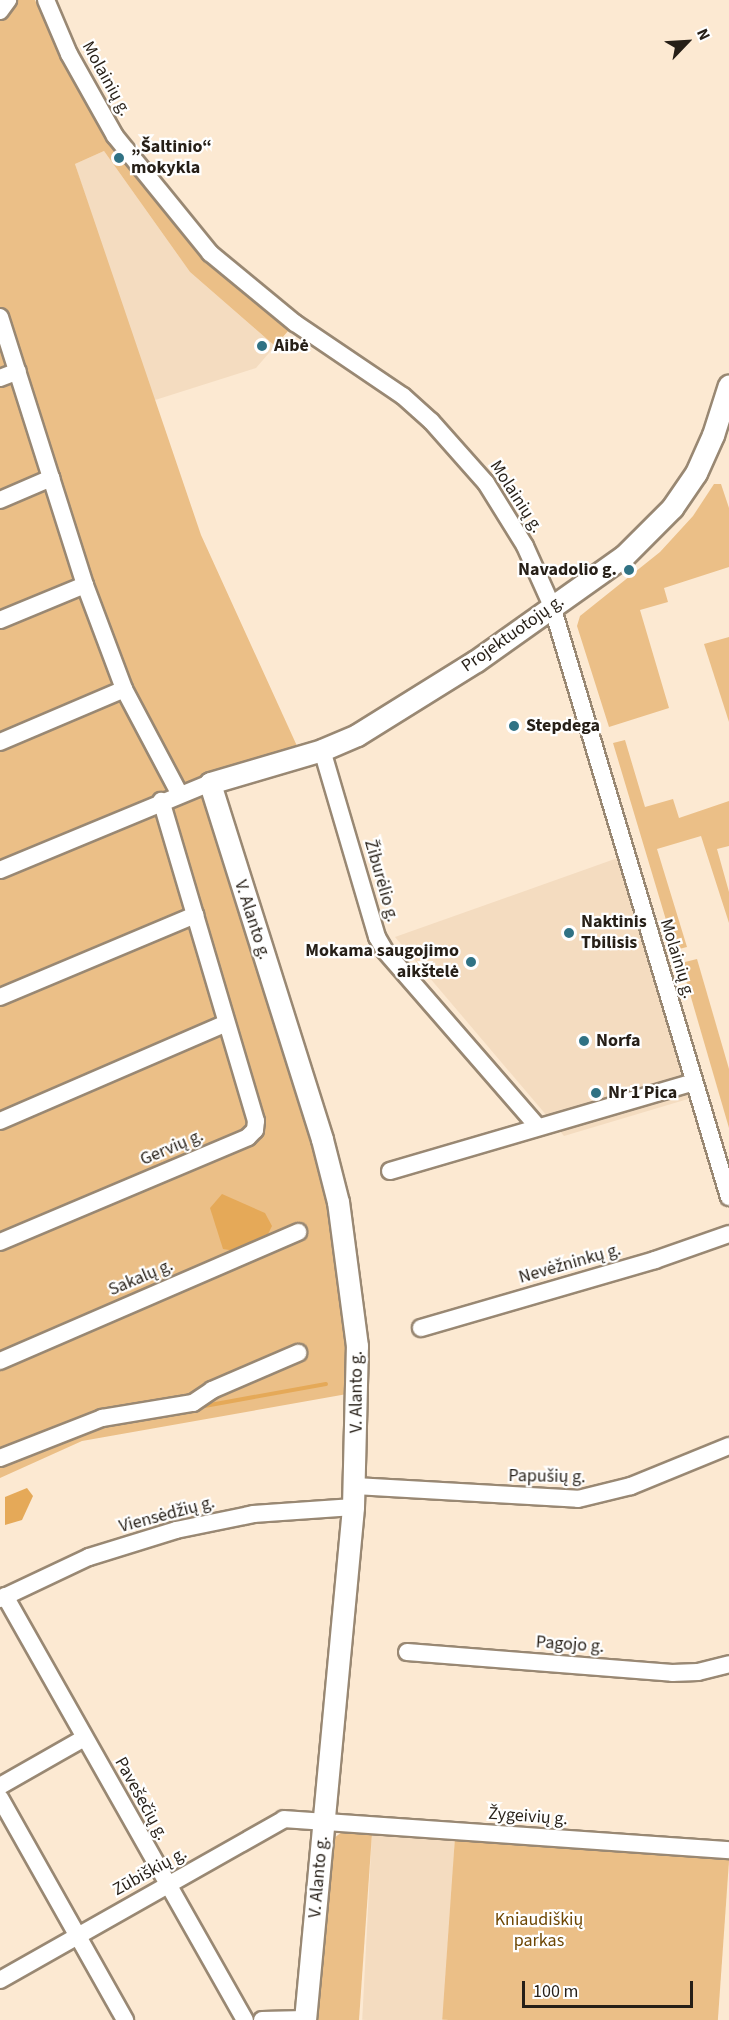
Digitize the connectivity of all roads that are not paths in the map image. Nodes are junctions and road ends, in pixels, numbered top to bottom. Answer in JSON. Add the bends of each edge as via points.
{"nodes":[{"id":1,"x":8,"y":0,"type":"edge"},
{"id":2,"x":46,"y":0,"type":"edge"},
{"id":3,"x":0,"y":11,"type":"edge"},
{"id":4,"x":0,"y":317,"type":"edge"},
{"id":5,"x":18,"y":371,"type":"junction"},
{"id":6,"x":0,"y":378,"type":"edge"},
{"id":7,"x":729,"y":385,"type":"edge"},
{"id":8,"x":51,"y":478,"type":"junction"},
{"id":9,"x":0,"y":500,"type":"edge"},
{"id":10,"x":85,"y":585,"type":"junction"},
{"id":11,"x":552,"y":606,"type":"junction"},
{"id":12,"x":0,"y":620,"type":"edge"},
{"id":13,"x":124,"y":689,"type":"junction"},
{"id":14,"x":0,"y":742,"type":"edge"},
{"id":15,"x":322,"y":750,"type":"junction"},
{"id":16,"x":210,"y":783,"type":"junction"},
{"id":17,"x":179,"y":793,"type":"junction"},
{"id":18,"x":161,"y":801,"type":"junction"},
{"id":19,"x":0,"y":870,"type":"edge"},
{"id":20,"x":195,"y":915,"type":"junction"},
{"id":21,"x":0,"y":998,"type":"edge"},
{"id":22,"x":226,"y":1023,"type":"junction"},
{"id":23,"x":694,"y":1082,"type":"junction"},
{"id":24,"x":0,"y":1120,"type":"edge"},
{"id":25,"x":538,"y":1127,"type":"junction"},
{"id":26,"x":390,"y":1171,"type":"dead end"},
{"id":27,"x":729,"y":1197,"type":"edge"},
{"id":28,"x":298,"y":1232,"type":"dead end"},
{"id":29,"x":729,"y":1234,"type":"edge"},
{"id":30,"x":0,"y":1242,"type":"edge"},
{"id":31,"x":421,"y":1328,"type":"dead end"},
{"id":32,"x":298,"y":1353,"type":"dead end"},
{"id":33,"x":0,"y":1361,"type":"edge"},
{"id":34,"x":729,"y":1446,"type":"edge"},
{"id":35,"x":0,"y":1458,"type":"edge"},
{"id":36,"x":354,"y":1497,"type":"junction"},
{"id":37,"x":2,"y":1598,"type":"edge"},
{"id":38,"x":407,"y":1652,"type":"dead end"},
{"id":39,"x":729,"y":1664,"type":"edge"},
{"id":40,"x":84,"y":1738,"type":"junction"},
{"id":41,"x":0,"y":1786,"type":"edge"},
{"id":42,"x":0,"y":1798,"type":"edge"},
{"id":43,"x":324,"y":1822,"type":"junction"},
{"id":44,"x":729,"y":1850,"type":"edge"},
{"id":45,"x":166,"y":1885,"type":"junction"},
{"id":46,"x":77,"y":1935,"type":"junction"},
{"id":47,"x":0,"y":1980,"type":"edge"},
{"id":48,"x":306,"y":2019,"type":"edge"},
{"id":49,"x":125,"y":2020,"type":"edge"},
{"id":50,"x":245,"y":2020,"type":"edge"},
{"id":51,"x":262,"y":2020,"type":"edge"}],
"edges":[{"from":1,"to":3,"type":"street"},
{"from":2,"to":11,"type":"street","name":"Molainių g.","via":[[69,54],[103,116],[162,195],[231,272],[326,346],[403,396],[448,438],[506,513]]},
{"from":4,"to":5,"type":"street"},
{"from":5,"to":6,"type":"street"},
{"from":5,"to":8,"type":"street"},
{"from":7,"to":11,"type":"main road","name":"Projektuotojų g.","via":[[696,473],[672,508],[639,545]]},
{"from":8,"to":9,"type":"street"},
{"from":8,"to":10,"type":"street"},
{"from":10,"to":12,"type":"street"},
{"from":10,"to":13,"type":"street"},
{"from":11,"to":15,"type":"main road","name":"Projektuotojų g.","via":[[397,713]]},
{"from":11,"to":23,"type":"street","name":"Molainių g."},
{"from":13,"to":14,"type":"street"},
{"from":13,"to":17,"type":"street"},
{"from":15,"to":16,"type":"main road","name":"Projektuotojų g."},
{"from":15,"to":25,"type":"street","name":"Žiburėlio g.","via":[[377,938],[454,1035]]},
{"from":16,"to":17,"type":"street"},
{"from":16,"to":36,"type":"main road","name":"V. Alanto g.","via":[[322,1138],[338,1202],[357,1346]]},
{"from":17,"to":18,"type":"street"},
{"from":18,"to":19,"type":"street"},
{"from":18,"to":20,"type":"street","name":"Gervių g."},
{"from":20,"to":21,"type":"street"},
{"from":20,"to":22,"type":"street","name":"Gervių g."},
{"from":22,"to":24,"type":"street"},
{"from":22,"to":30,"type":"street","name":"Gervių g.","via":[[256,1121],[255,1130],[248,1137]]},
{"from":23,"to":25,"type":"street"},
{"from":23,"to":27,"type":"street","name":"Molainių g."},
{"from":25,"to":26,"type":"street"},
{"from":28,"to":33,"type":"street","name":"Sakalų g."},
{"from":29,"to":31,"type":"street","name":"Nevėžninkų g.","via":[[655,1260]]},
{"from":32,"to":35,"type":"street","via":[[212,1390],[193,1403],[102,1418]]},
{"from":34,"to":36,"type":"street","name":"Papušių g.","via":[[631,1486],[578,1499]]},
{"from":36,"to":37,"type":"street","name":"Viensėdžių g.","via":[[176,1530],[89,1557]]},
{"from":36,"to":43,"type":"main road","name":"V. Alanto g."},
{"from":37,"to":40,"type":"street","name":"Pavešečių g."},
{"from":38,"to":39,"type":"street","name":"Pagojo g.","via":[[672,1672],[698,1672]]},
{"from":40,"to":41,"type":"street"},
{"from":40,"to":45,"type":"street","name":"Pavešečių g."},
{"from":42,"to":46,"type":"street"},
{"from":43,"to":44,"type":"street","name":"Žygeivių g."},
{"from":43,"to":45,"type":"street","name":"Zūbiškių g.","via":[[284,1819]]},
{"from":43,"to":48,"type":"main road","name":"V. Alanto g."},
{"from":45,"to":46,"type":"street","name":"Zūbiškių g."},
{"from":45,"to":50,"type":"street","name":"Pavešečių g."},
{"from":46,"to":47,"type":"street","name":"Zūbiškių g."},
{"from":46,"to":49,"type":"street"},
{"from":48,"to":51,"type":"street"}]}
